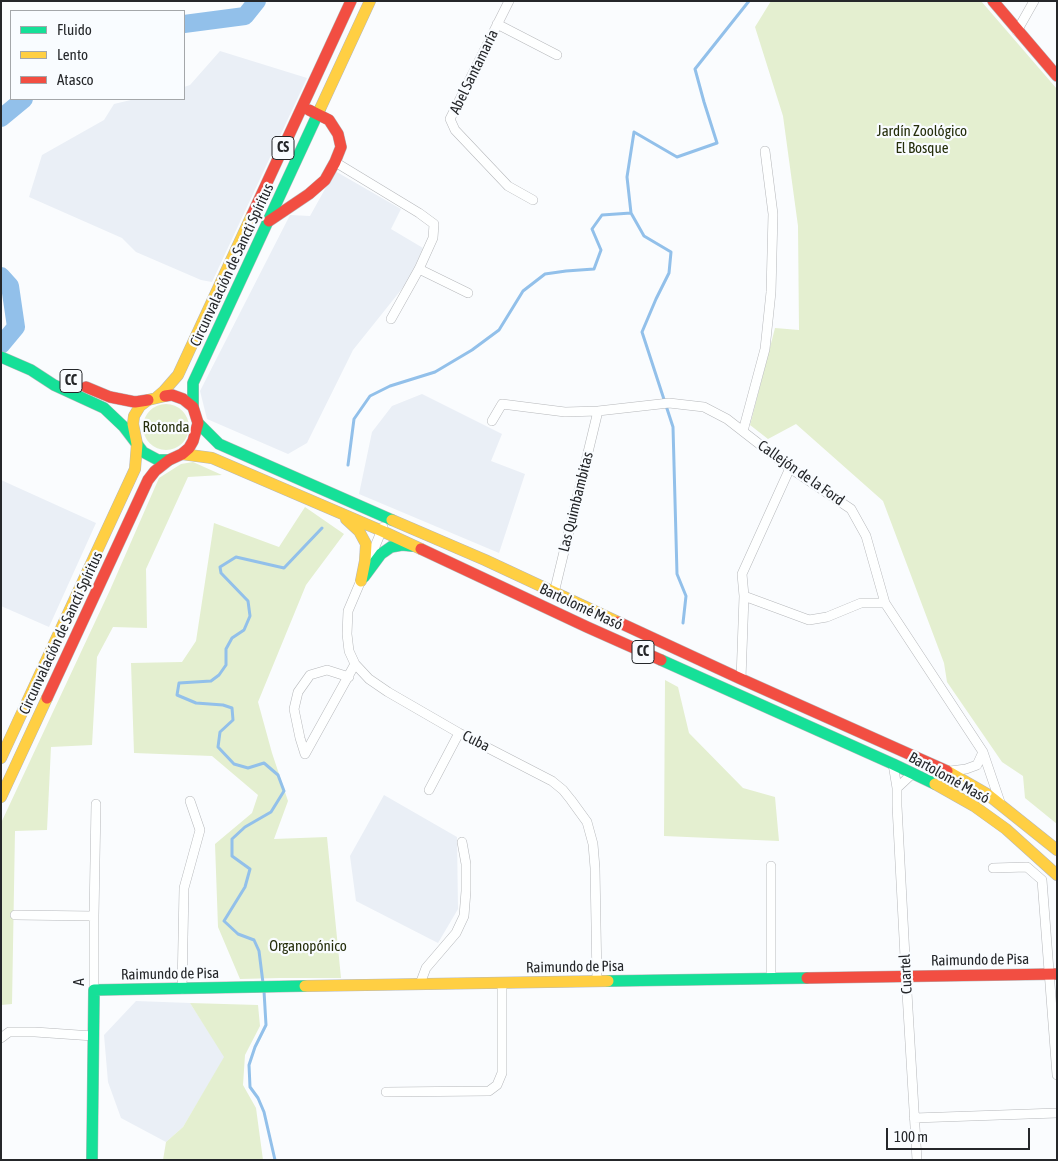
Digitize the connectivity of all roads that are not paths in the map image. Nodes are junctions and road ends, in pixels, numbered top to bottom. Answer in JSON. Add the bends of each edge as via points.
{"nodes":[{"id":1,"x":351,"y":1,"type":"edge"},
{"id":2,"x":370,"y":1,"type":"edge"},
{"id":3,"x":509,"y":1,"type":"edge"},
{"id":4,"x":993,"y":1,"type":"edge"},
{"id":5,"x":1034,"y":1,"type":"edge"},
{"id":6,"x":497,"y":24,"type":"junction"},
{"id":7,"x":1017,"y":31,"type":"junction"},
{"id":8,"x":557,"y":55,"type":"dead end"},
{"id":9,"x":1057,"y":76,"type":"edge"},
{"id":10,"x":302,"y":107,"type":"junction"},
{"id":11,"x":318,"y":114,"type":"junction"},
{"id":12,"x":765,"y":151,"type":"dead end"},
{"id":13,"x":335,"y":162,"type":"junction"},
{"id":14,"x":533,"y":200,"type":"dead end"},
{"id":15,"x":268,"y":222,"type":"junction"},
{"id":16,"x":418,"y":269,"type":"junction"},
{"id":17,"x":215,"y":294,"type":"junction"},
{"id":18,"x":468,"y":294,"type":"dead end"},
{"id":19,"x":234,"y":295,"type":"junction"},
{"id":20,"x":391,"y":319,"type":"dead end"},
{"id":21,"x":1,"y":357,"type":"edge"},
{"id":22,"x":31,"y":370,"type":"junction"},
{"id":23,"x":152,"y":398,"type":"junction"},
{"id":24,"x":193,"y":407,"type":"junction"},
{"id":25,"x":598,"y":411,"type":"junction"},
{"id":26,"x":492,"y":421,"type":"dead end"},
{"id":27,"x":198,"y":422,"type":"junction"},
{"id":28,"x":743,"y":431,"type":"junction"},
{"id":29,"x":136,"y":444,"type":"junction"},
{"id":30,"x":182,"y":454,"type":"junction"},
{"id":31,"x":169,"y":460,"type":"junction"},
{"id":32,"x":790,"y":468,"type":"junction"},
{"id":33,"x":332,"y":509,"type":"junction"},
{"id":34,"x":388,"y":517,"type":"junction"},
{"id":35,"x":382,"y":531,"type":"junction"},
{"id":36,"x":416,"y":546,"type":"junction"},
{"id":37,"x":361,"y":581,"type":"junction"},
{"id":38,"x":554,"y":593,"type":"junction"},
{"id":39,"x":744,"y":596,"type":"junction"},
{"id":40,"x":885,"y":603,"type":"junction"},
{"id":41,"x":355,"y":664,"type":"junction"},
{"id":42,"x":348,"y":677,"type":"junction"},
{"id":43,"x":741,"y":679,"type":"junction"},
{"id":44,"x":460,"y":733,"type":"junction"},
{"id":45,"x":983,"y":752,"type":"junction"},
{"id":46,"x":1,"y":758,"type":"edge"},
{"id":47,"x":924,"y":761,"type":"junction"},
{"id":48,"x":894,"y":764,"type":"junction"},
{"id":49,"x":946,"y":771,"type":"junction"},
{"id":50,"x":912,"y":773,"type":"junction"},
{"id":51,"x":897,"y":788,"type":"junction"},
{"id":52,"x":429,"y":790,"type":"dead end"},
{"id":53,"x":1,"y":797,"type":"edge"},
{"id":54,"x":190,"y":801,"type":"dead end"},
{"id":55,"x":96,"y":804,"type":"dead end"},
{"id":56,"x":1001,"y":804,"type":"junction"},
{"id":57,"x":462,"y":842,"type":"dead end"},
{"id":58,"x":1057,"y":850,"type":"edge"},
{"id":59,"x":771,"y":866,"type":"dead end"},
{"id":60,"x":993,"y":868,"type":"dead end"},
{"id":61,"x":1057,"y":875,"type":"edge"},
{"id":62,"x":15,"y":915,"type":"dead end"},
{"id":63,"x":94,"y":916,"type":"junction"},
{"id":64,"x":1053,"y":974,"type":"edge"},
{"id":65,"x":906,"y":976,"type":"junction"},
{"id":66,"x":771,"y":978,"type":"junction"},
{"id":67,"x":597,"y":982,"type":"junction"},
{"id":68,"x":502,"y":983,"type":"junction"},
{"id":69,"x":420,"y":984,"type":"junction"},
{"id":70,"x":182,"y":989,"type":"junction"},
{"id":71,"x":94,"y":990,"type":"junction"},
{"id":72,"x":93,"y":1036,"type":"junction"},
{"id":73,"x":1,"y":1038,"type":"edge"},
{"id":74,"x":1057,"y":1075,"type":"edge"},
{"id":75,"x":386,"y":1092,"type":"dead end"},
{"id":76,"x":1057,"y":1113,"type":"edge"},
{"id":77,"x":914,"y":1118,"type":"junction"},
{"id":78,"x":92,"y":1160,"type":"edge"},
{"id":79,"x":917,"y":1160,"type":"edge"}],
"edges":[{"from":1,"to":10,"type":"main road","name":"Circunvalación de Sancti Spíritus","number":"CS"},
{"from":2,"to":11,"type":"main road","name":"Circunvalación de Sancti Spíritus","number":"CS"},
{"from":3,"to":6,"type":"street","name":"Abel Santamaría"},
{"from":4,"to":7,"type":"main road"},
{"from":5,"to":7,"type":"street"},
{"from":6,"to":8,"type":"street"},
{"from":6,"to":14,"type":"street","name":"Abel Santamaría","via":[[450,119],[455,130],[508,186]]},
{"from":7,"to":9,"type":"main road"},
{"from":10,"to":11,"type":"main road"},
{"from":10,"to":17,"type":"main road","name":"Circunvalación de Sancti Spíritus","number":"CS"},
{"from":11,"to":13,"type":"main road","via":[[329,120],[338,134],[341,147]]},
{"from":11,"to":15,"type":"main road","name":"Circunvalación de Sancti Spíritus","number":"CS"},
{"from":12,"to":28,"type":"street","via":[[773,214],[771,292],[765,349]]},
{"from":13,"to":15,"type":"main road","via":[[325,180]]},
{"from":13,"to":16,"type":"street","via":[[434,224],[433,238]]},
{"from":15,"to":19,"type":"main road","name":"Circunvalación de Sancti Spíritus","number":"CS"},
{"from":16,"to":18,"type":"street"},
{"from":16,"to":20,"type":"street"},
{"from":17,"to":19,"type":"main road"},
{"from":17,"to":23,"type":"main road","name":"Circunvalación de Sancti Spíritus","number":"CS","via":[[178,375],[164,391]]},
{"from":19,"to":24,"type":"main road","name":"Circunvalación de Sancti Spíritus","number":"CS","via":[[194,383]]},
{"from":21,"to":22,"type":"main road","number":"CC"},
{"from":22,"to":23,"type":"main road","number":"CC","via":[[57,375],[110,398],[135,402]]},
{"from":22,"to":29,"type":"main road","number":"CC","via":[[54,385],[104,408]]},
{"from":23,"to":24,"type":"main road","number":"CC","via":[[172,395]]},
{"from":23,"to":29,"type":"main road","via":[[140,406],[134,416]]},
{"from":24,"to":27,"type":"main road","number":"CC"},
{"from":25,"to":26,"type":"street","name":"Callejón de la Ford","via":[[565,412],[502,404]]},
{"from":25,"to":28,"type":"street","name":"Callejón de la Ford","via":[[669,403],[704,407]]},
{"from":25,"to":38,"type":"street","name":"Las Quimbambitas"},
{"from":27,"to":30,"type":"main road","via":[[193,441]]},
{"from":27,"to":34,"type":"main road","name":"Bartolomé Masó","number":"CC","via":[[219,444]]},
{"from":28,"to":32,"type":"street","name":"Callejón de la Ford"},
{"from":29,"to":31,"type":"main road","number":"CC","via":[[149,456]]},
{"from":29,"to":46,"type":"main road","name":"Circunvalación de Sancti Spíritus","via":[[135,469]]},
{"from":30,"to":31,"type":"main road"},
{"from":30,"to":33,"type":"main road","name":"Bartolomé Masó","number":"CC","via":[[212,458]]},
{"from":31,"to":53,"type":"main road","name":"Circunvalación de Sancti Spíritus","via":[[148,480]]},
{"from":32,"to":39,"type":"street","via":[[742,574]]},
{"from":32,"to":40,"type":"street","name":"Callejón de la Ford","via":[[851,508],[866,536]]},
{"from":33,"to":35,"type":"main road","name":"Bartolomé Masó","number":"CC"},
{"from":33,"to":37,"type":"main road","via":[[359,531],[366,544]]},
{"from":34,"to":35,"type":"street","name":"Cuba"},
{"from":34,"to":38,"type":"main road","name":"Bartolomé Masó","number":"CC"},
{"from":35,"to":36,"type":"main road","name":"Bartolomé Masó","number":"CC"},
{"from":35,"to":37,"type":"street","name":"Cuba"},
{"from":36,"to":37,"type":"main road","via":[[402,545],[381,554]]},
{"from":36,"to":48,"type":"main road","name":"Bartolomé Masó","number":"CC","via":[[587,627]]},
{"from":37,"to":41,"type":"street","name":"Cuba","via":[[348,611],[346,634]]},
{"from":38,"to":43,"type":"main road","name":"Bartolomé Masó","number":"CC"},
{"from":39,"to":40,"type":"street","via":[[809,620],[827,617],[861,603]]},
{"from":39,"to":43,"type":"street"},
{"from":40,"to":45,"type":"street","name":"Callejón de la Ford"},
{"from":41,"to":42,"type":"street"},
{"from":41,"to":44,"type":"street","name":"Cuba","via":[[388,692]]},
{"from":42,"to":42,"type":"street","via":[[327,670],[310,675],[298,692],[294,709],[305,754]]},
{"from":43,"to":47,"type":"main road","name":"Bartolomé Masó","number":"CC"},
{"from":44,"to":52,"type":"street"},
{"from":44,"to":67,"type":"street","name":"Cuba","via":[[552,780],[587,822],[595,868]]},
{"from":45,"to":49,"type":"street","via":[[977,765]]},
{"from":45,"to":56,"type":"street","name":"Callejón de la Ford"},
{"from":47,"to":49,"type":"main road","name":"Bartolomé Masó","number":"CC"},
{"from":47,"to":50,"type":"main road"},
{"from":48,"to":50,"type":"main road","name":"Bartolomé Masó","number":"CC"},
{"from":48,"to":51,"type":"street","name":"Cuartel"},
{"from":49,"to":56,"type":"main road","name":"Bartolomé Masó","number":"CC"},
{"from":50,"to":51,"type":"street"},
{"from":50,"to":61,"type":"main road","name":"Bartolomé Masó","number":"CC","via":[[974,806]]},
{"from":51,"to":65,"type":"street","name":"Cuartel"},
{"from":54,"to":70,"type":"street","via":[[200,830],[184,888]]},
{"from":55,"to":63,"type":"street","name":"A"},
{"from":56,"to":58,"type":"main road","name":"Bartolomé Masó","number":"CC"},
{"from":57,"to":69,"type":"street","via":[[466,864],[464,916],[456,933],[426,968]]},
{"from":59,"to":66,"type":"street"},
{"from":60,"to":64,"type":"street","via":[[1027,866],[1042,880]]},
{"from":62,"to":63,"type":"street"},
{"from":63,"to":71,"type":"street","name":"A"},
{"from":64,"to":65,"type":"main road","name":"Raimundo de Pisa"},
{"from":64,"to":74,"type":"street"},
{"from":65,"to":66,"type":"main road","name":"Raimundo de Pisa"},
{"from":65,"to":77,"type":"street","name":"Cuartel"},
{"from":66,"to":67,"type":"main road","name":"Raimundo de Pisa"},
{"from":67,"to":68,"type":"main road","name":"Raimundo de Pisa"},
{"from":68,"to":69,"type":"main road","name":"Raimundo de Pisa"},
{"from":68,"to":75,"type":"street","via":[[502,1073],[497,1086],[489,1091]]},
{"from":69,"to":70,"type":"main road","name":"Raimundo de Pisa"},
{"from":70,"to":71,"type":"main road","name":"Raimundo de Pisa"},
{"from":71,"to":72,"type":"main road","name":"A"},
{"from":72,"to":73,"type":"street","via":[[9,1032]]},
{"from":72,"to":78,"type":"main road","name":"A"},
{"from":76,"to":77,"type":"street"},
{"from":77,"to":79,"type":"street","name":"Cuartel"}]}
